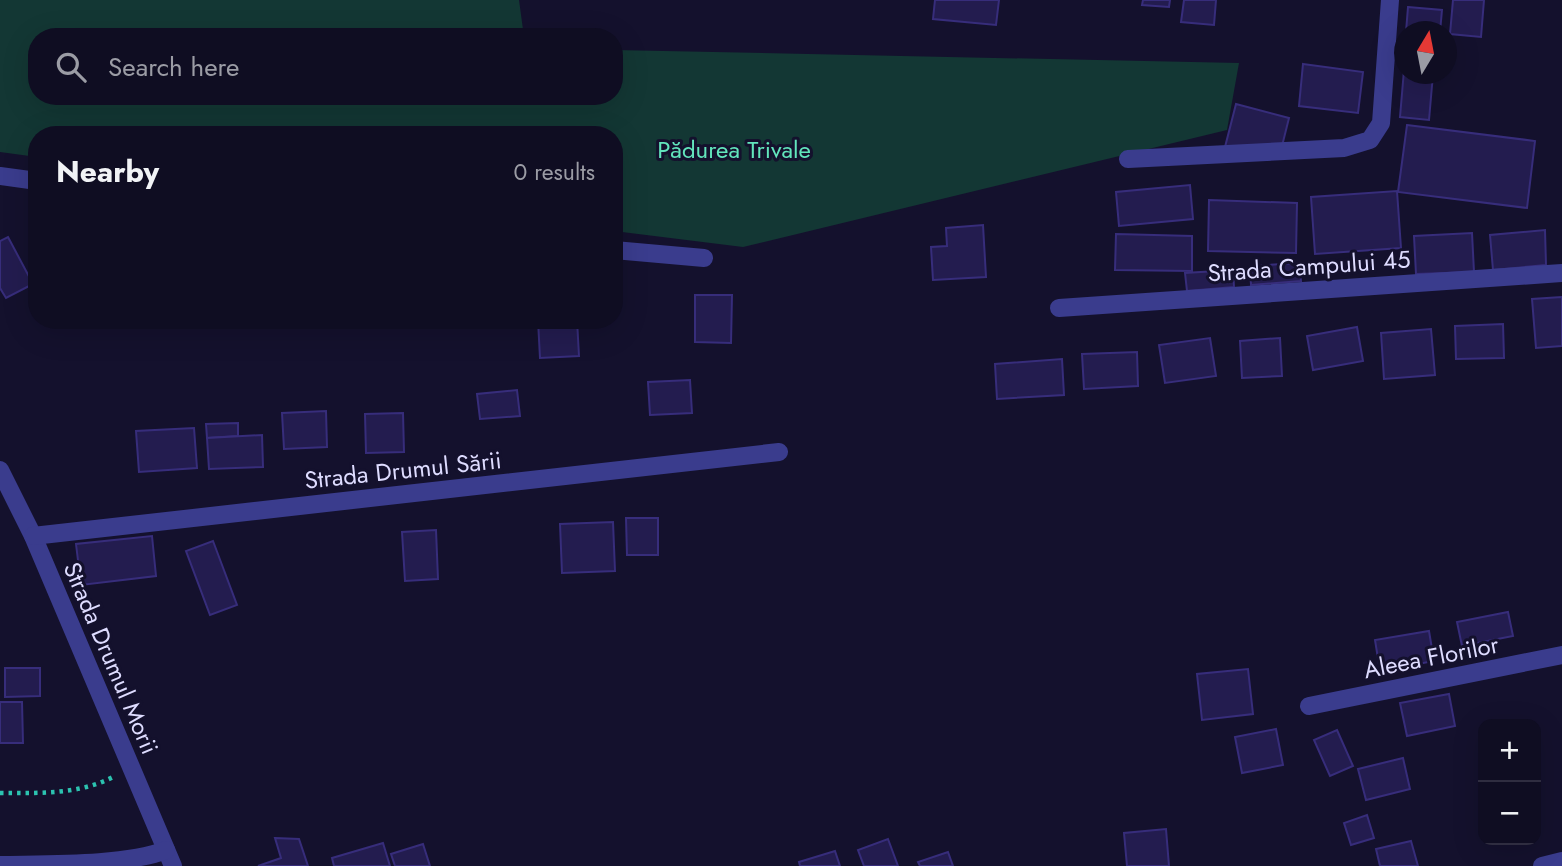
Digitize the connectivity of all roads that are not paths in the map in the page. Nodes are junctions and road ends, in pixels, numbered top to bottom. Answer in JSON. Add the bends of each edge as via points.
{"nodes":[{"id":1,"x":1390,"y":0,"type":"edge"},
{"id":2,"x":1128,"y":159,"type":"dead end"},
{"id":3,"x":0,"y":176,"type":"edge"},
{"id":4,"x":28,"y":180,"type":"edge"},
{"id":5,"x":623,"y":251,"type":"edge"},
{"id":6,"x":704,"y":258,"type":"dead end"},
{"id":7,"x":1562,"y":273,"type":"edge"},
{"id":8,"x":1059,"y":308,"type":"dead end"},
{"id":9,"x":779,"y":452,"type":"dead end"},
{"id":10,"x":0,"y":470,"type":"edge"},
{"id":11,"x":33,"y":536,"type":"junction"},
{"id":12,"x":1562,"y":655,"type":"edge"},
{"id":13,"x":1309,"y":706,"type":"dead end"},
{"id":14,"x":170,"y":858,"type":"edge"},
{"id":15,"x":1562,"y":861,"type":"edge"},
{"id":16,"x":0,"y":865,"type":"edge"},
{"id":17,"x":1542,"y":866,"type":"edge"}],
"edges":[{"from":1,"to":2,"type":"street","via":[[1381,123],[1370,140],[1344,148]]},
{"from":3,"to":4,"type":"street"},
{"from":5,"to":6,"type":"street"},
{"from":7,"to":8,"type":"street","name":"Strada Campului 45"},
{"from":9,"to":11,"type":"street","name":"Strada Drumul Sării"},
{"from":10,"to":11,"type":"street","name":"Strada Drumul Morii"},
{"from":11,"to":14,"type":"street","name":"Strada Drumul Morii"},
{"from":12,"to":13,"type":"street","name":"Aleea Florilor"},
{"from":14,"to":16,"type":"street"},
{"from":15,"to":17,"type":"street"}]}
